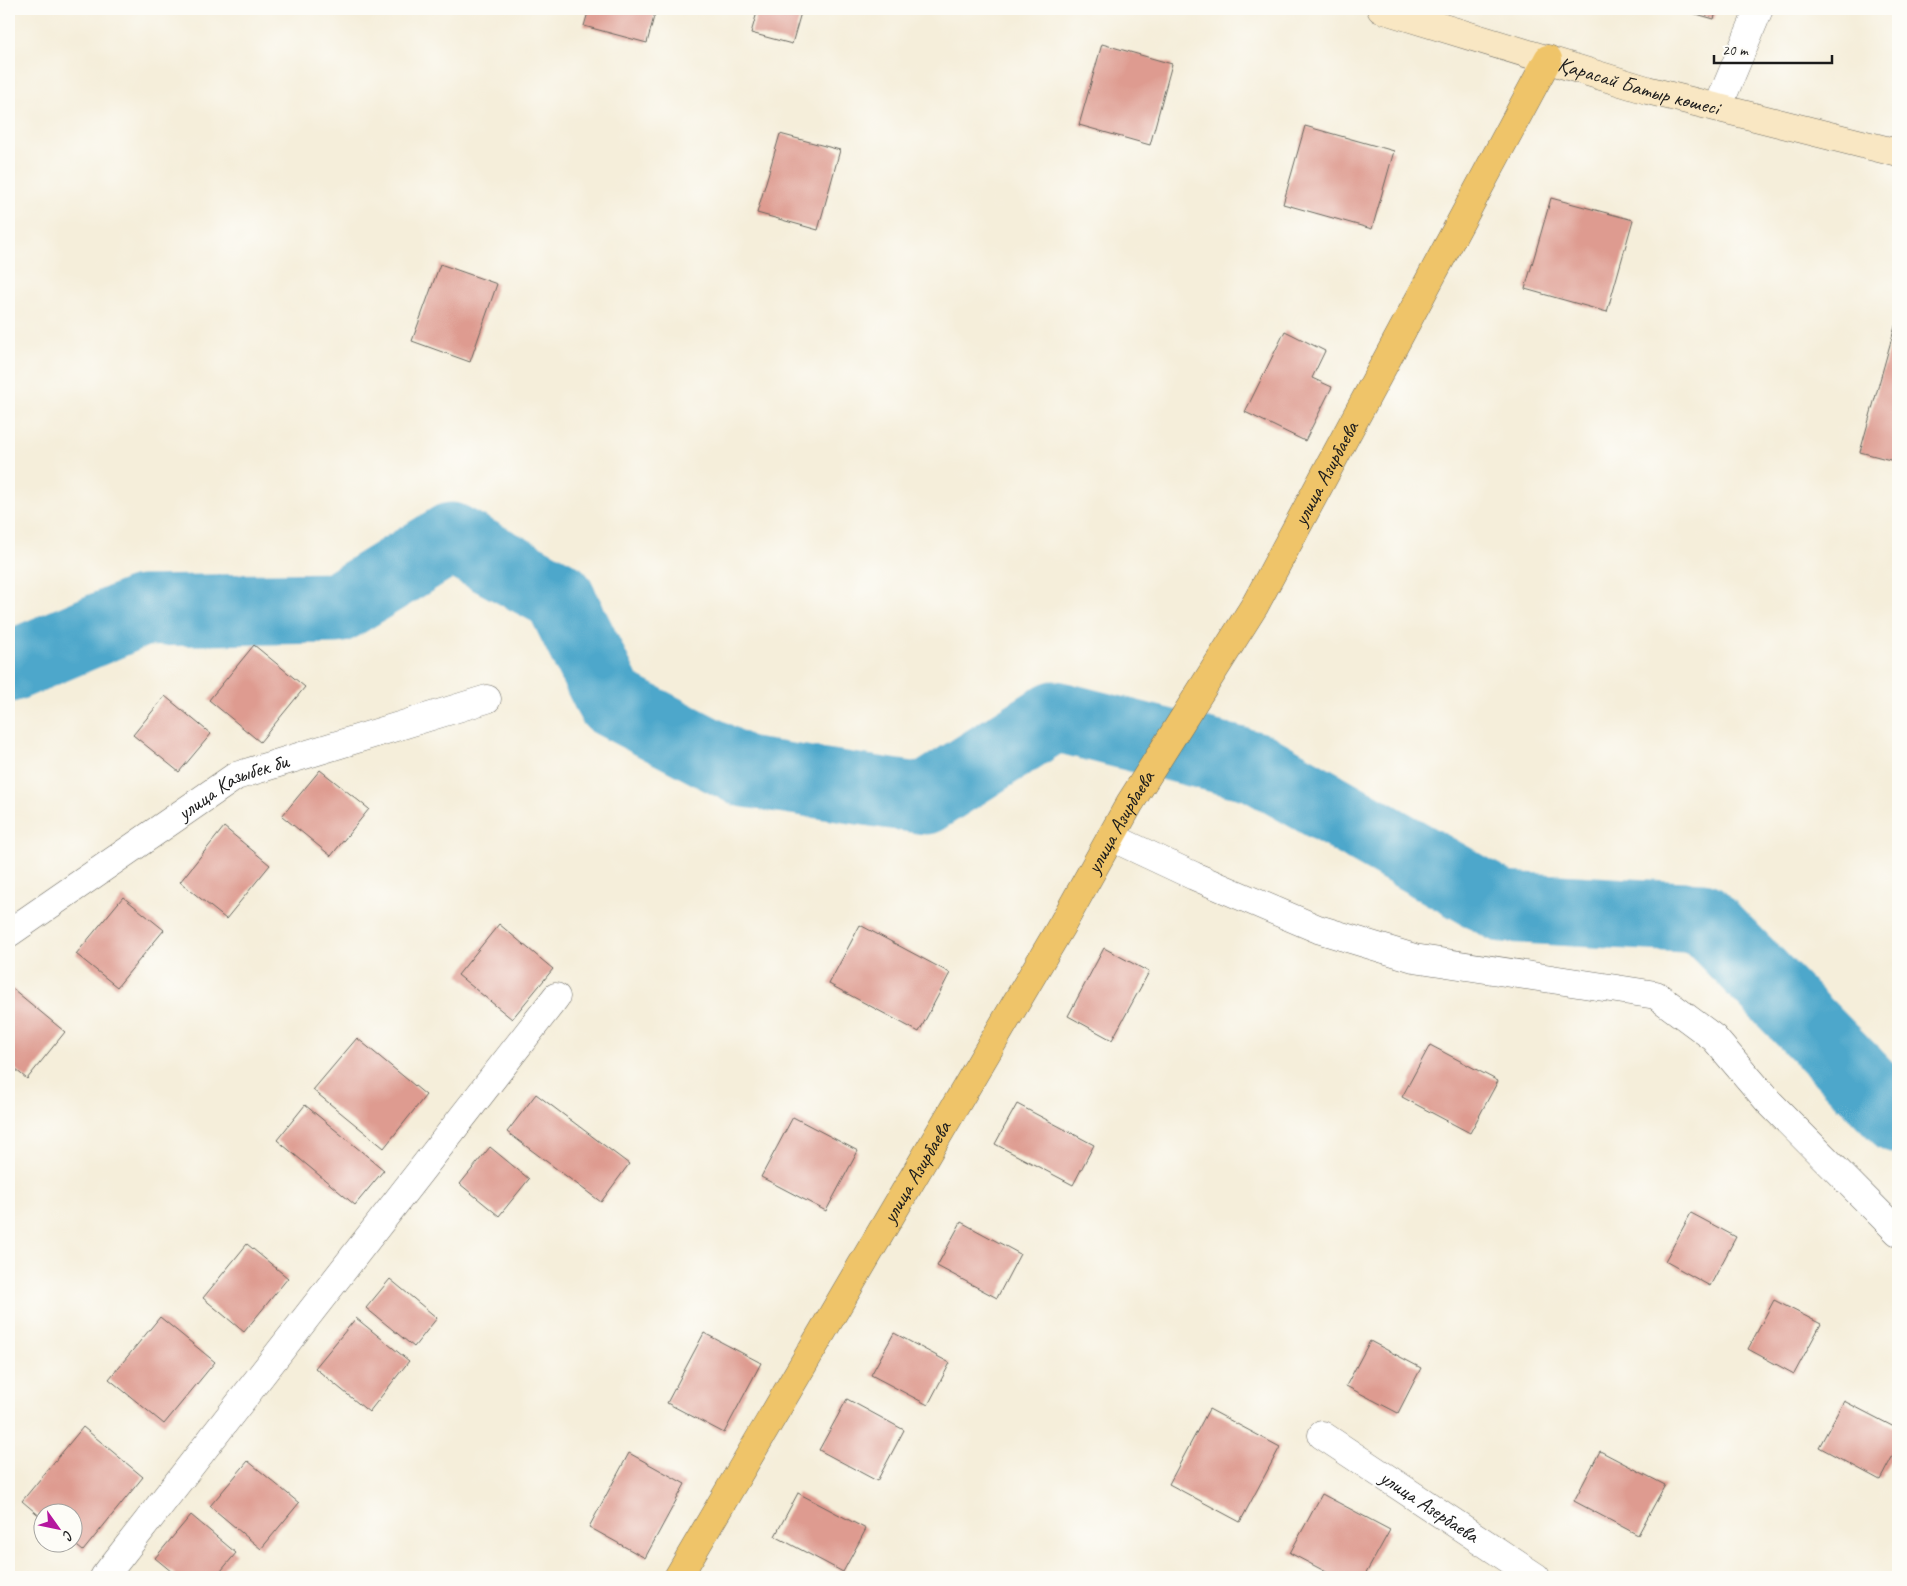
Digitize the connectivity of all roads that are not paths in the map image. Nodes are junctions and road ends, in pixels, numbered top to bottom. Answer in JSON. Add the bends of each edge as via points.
{"nodes":[{"id":1,"x":1381,"y":9,"type":"edge"},
{"id":2,"x":1759,"y":9,"type":"edge"},
{"id":3,"x":1548,"y":60,"type":"junction"},
{"id":4,"x":1718,"y":107,"type":"junction"},
{"id":5,"x":1898,"y":153,"type":"edge"},
{"id":6,"x":487,"y":699,"type":"dead end"},
{"id":7,"x":1111,"y":837,"type":"junction"},
{"id":8,"x":9,"y":933,"type":"edge"},
{"id":9,"x":556,"y":997,"type":"dead end"},
{"id":10,"x":1898,"y":1232,"type":"edge"},
{"id":11,"x":1322,"y":1435,"type":"dead end"},
{"id":12,"x":104,"y":1577,"type":"edge"},
{"id":13,"x":678,"y":1577,"type":"edge"},
{"id":14,"x":1536,"y":1577,"type":"edge"}],
"edges":[{"from":1,"to":3,"type":"main road","name":"Қарасай Батыр көшесі"},
{"from":2,"to":4,"type":"street"},
{"from":3,"to":4,"type":"main road","name":"Қарасай Батыр көшесі","via":[[1647,90]]},
{"from":3,"to":7,"type":"main road","name":"улица Азирбаева","via":[[1255,605]]},
{"from":4,"to":5,"type":"main road","name":"Қарасай Батыр көшесі"},
{"from":6,"to":8,"type":"street","name":"улица Казыбек би","via":[[236,776]]},
{"from":7,"to":10,"type":"street","via":[[1318,929],[1405,955],[1656,995],[1714,1038],[1768,1101]]},
{"from":7,"to":13,"type":"main road","name":"улица Азирбаева"},
{"from":9,"to":12,"type":"street"},
{"from":11,"to":14,"type":"street","name":"улица Азербаева"}]}
